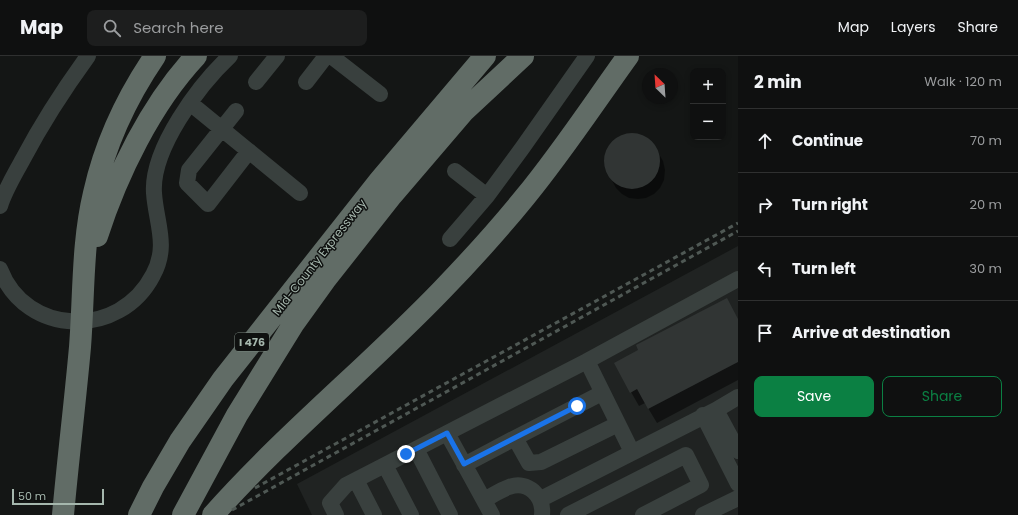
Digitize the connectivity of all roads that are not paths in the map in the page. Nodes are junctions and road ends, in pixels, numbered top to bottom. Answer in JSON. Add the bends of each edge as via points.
{"nodes":[{"id":1,"x":88,"y":56,"type":"edge"},
{"id":2,"x":155,"y":56,"type":"edge"},
{"id":3,"x":196,"y":56,"type":"edge"},
{"id":4,"x":230,"y":56,"type":"edge"},
{"id":5,"x":277,"y":56,"type":"edge"},
{"id":6,"x":326,"y":56,"type":"edge"},
{"id":7,"x":331,"y":56,"type":"edge"},
{"id":8,"x":486,"y":56,"type":"edge"},
{"id":9,"x":523,"y":56,"type":"edge"},
{"id":10,"x":587,"y":56,"type":"edge"},
{"id":11,"x":628,"y":56,"type":"edge"},
{"id":12,"x":256,"y":82,"type":"dead end"},
{"id":13,"x":306,"y":82,"type":"dead end"},
{"id":14,"x":380,"y":94,"type":"dead end"},
{"id":15,"x":190,"y":103,"type":"junction"},
{"id":16,"x":236,"y":111,"type":"dead end"},
{"id":17,"x":222,"y":129,"type":"junction"},
{"id":18,"x":249,"y":151,"type":"junction"},
{"id":19,"x":455,"y":171,"type":"dead end"},
{"id":20,"x":386,"y":187,"type":"junction"},
{"id":21,"x":300,"y":193,"type":"dead end"},
{"id":22,"x":487,"y":196,"type":"junction"},
{"id":23,"x":0,"y":206,"type":"edge"},
{"id":24,"x":450,"y":240,"type":"dead end"},
{"id":25,"x":0,"y":269,"type":"edge"},
{"id":26,"x":738,"y":279,"type":"edge"},
{"id":27,"x":0,"y":291,"type":"edge"},
{"id":28,"x":83,"y":295,"type":"junction"},
{"id":29,"x":16,"y":296,"type":"junction"},
{"id":30,"x":587,"y":361,"type":"junction"},
{"id":31,"x":602,"y":393,"type":"junction"},
{"id":32,"x":738,"y":397,"type":"edge"},
{"id":33,"x":710,"y":413,"type":"junction"},
{"id":34,"x":618,"y":424,"type":"junction"},
{"id":35,"x":447,"y":433,"type":"junction"},
{"id":36,"x":516,"y":438,"type":"junction"},
{"id":37,"x":416,"y":449,"type":"junction"},
{"id":38,"x":738,"y":451,"type":"edge"},
{"id":39,"x":632,"y":452,"type":"junction"},
{"id":40,"x":464,"y":464,"type":"junction"},
{"id":41,"x":385,"y":465,"type":"junction"},
{"id":42,"x":356,"y":480,"type":"junction"},
{"id":43,"x":738,"y":484,"type":"edge"},
{"id":44,"x":738,"y":498,"type":"edge"},
{"id":45,"x":484,"y":500,"type":"junction"},
{"id":46,"x":541,"y":507,"type":"edge"},
{"id":47,"x":63,"y":515,"type":"edge"},
{"id":48,"x":138,"y":515,"type":"edge"},
{"id":49,"x":183,"y":515,"type":"edge"},
{"id":50,"x":213,"y":515,"type":"edge"},
{"id":51,"x":336,"y":515,"type":"edge"},
{"id":52,"x":374,"y":515,"type":"edge"},
{"id":53,"x":411,"y":515,"type":"edge"},
{"id":54,"x":450,"y":515,"type":"edge"},
{"id":55,"x":492,"y":515,"type":"edge"},
{"id":56,"x":568,"y":515,"type":"edge"},
{"id":57,"x":643,"y":515,"type":"edge"},
{"id":58,"x":703,"y":515,"type":"edge"}],
"edges":[{"from":1,"to":23,"type":"lane","via":[[34,138]]},
{"from":2,"to":28,"type":"highway","via":[[139,81],[105,153],[89,219]]},
{"from":3,"to":28,"type":"highway","via":[[158,104],[129,158],[104,214],[92,252]]},
{"from":4,"to":15,"type":"lane"},
{"from":5,"to":12,"type":"lane"},
{"from":6,"to":13,"type":"lane"},
{"from":7,"to":14,"type":"lane"},
{"from":8,"to":20,"type":"highway","number":"I 476"},
{"from":9,"to":20,"type":"highway","number":"I 476"},
{"from":10,"to":22,"type":"lane"},
{"from":11,"to":50,"type":"highway","via":[[525,197],[483,246],[397,336],[259,466]]},
{"from":15,"to":17,"type":"lane"},
{"from":15,"to":29,"type":"lane","via":[[169,136],[156,168],[154,193],[161,233],[161,251],[155,272],[138,296],[129,305],[108,317],[70,321],[41,314]]},
{"from":16,"to":17,"type":"lane"},
{"from":17,"to":18,"type":"lane"},
{"from":17,"to":18,"type":"lane","via":[[189,170],[187,183],[208,204]]},
{"from":18,"to":21,"type":"lane"},
{"from":19,"to":22,"type":"lane"},
{"from":20,"to":48,"type":"highway","name":"Mid-County Expressway","number":"I 476","via":[[219,385],[180,441]]},
{"from":20,"to":49,"type":"highway","name":"Mid-County Expressway","number":"I 476","via":[[294,323],[237,415]]},
{"from":22,"to":24,"type":"lane"},
{"from":25,"to":29,"type":"lane"},
{"from":26,"to":30,"type":"lane"},
{"from":27,"to":29,"type":"lane"},
{"from":28,"to":47,"type":"highway"},
{"from":30,"to":31,"type":"lane"},
{"from":30,"to":35,"type":"lane"},
{"from":31,"to":34,"type":"lane"},
{"from":31,"to":36,"type":"lane"},
{"from":32,"to":33,"type":"lane"},
{"from":33,"to":38,"type":"lane"},
{"from":33,"to":39,"type":"lane"},
{"from":33,"to":43,"type":"lane"},
{"from":34,"to":36,"type":"lane","via":[[541,462],[529,463]]},
{"from":34,"to":39,"type":"lane"},
{"from":35,"to":37,"type":"lane"},
{"from":35,"to":40,"type":"lane"},
{"from":36,"to":40,"type":"lane"},
{"from":37,"to":41,"type":"lane"},
{"from":37,"to":54,"type":"lane"},
{"from":39,"to":46,"type":"lane"},
{"from":40,"to":45,"type":"lane"},
{"from":41,"to":42,"type":"lane"},
{"from":41,"to":53,"type":"lane"},
{"from":42,"to":51,"type":"lane","via":[[346,485],[330,504]]},
{"from":42,"to":52,"type":"lane"},
{"from":44,"to":58,"type":"lane"},
{"from":45,"to":46,"type":"lane","via":[[518,485],[531,489]]},
{"from":45,"to":55,"type":"lane"},
{"from":56,"to":57,"type":"lane","via":[[686,455],[701,485]]}]}
